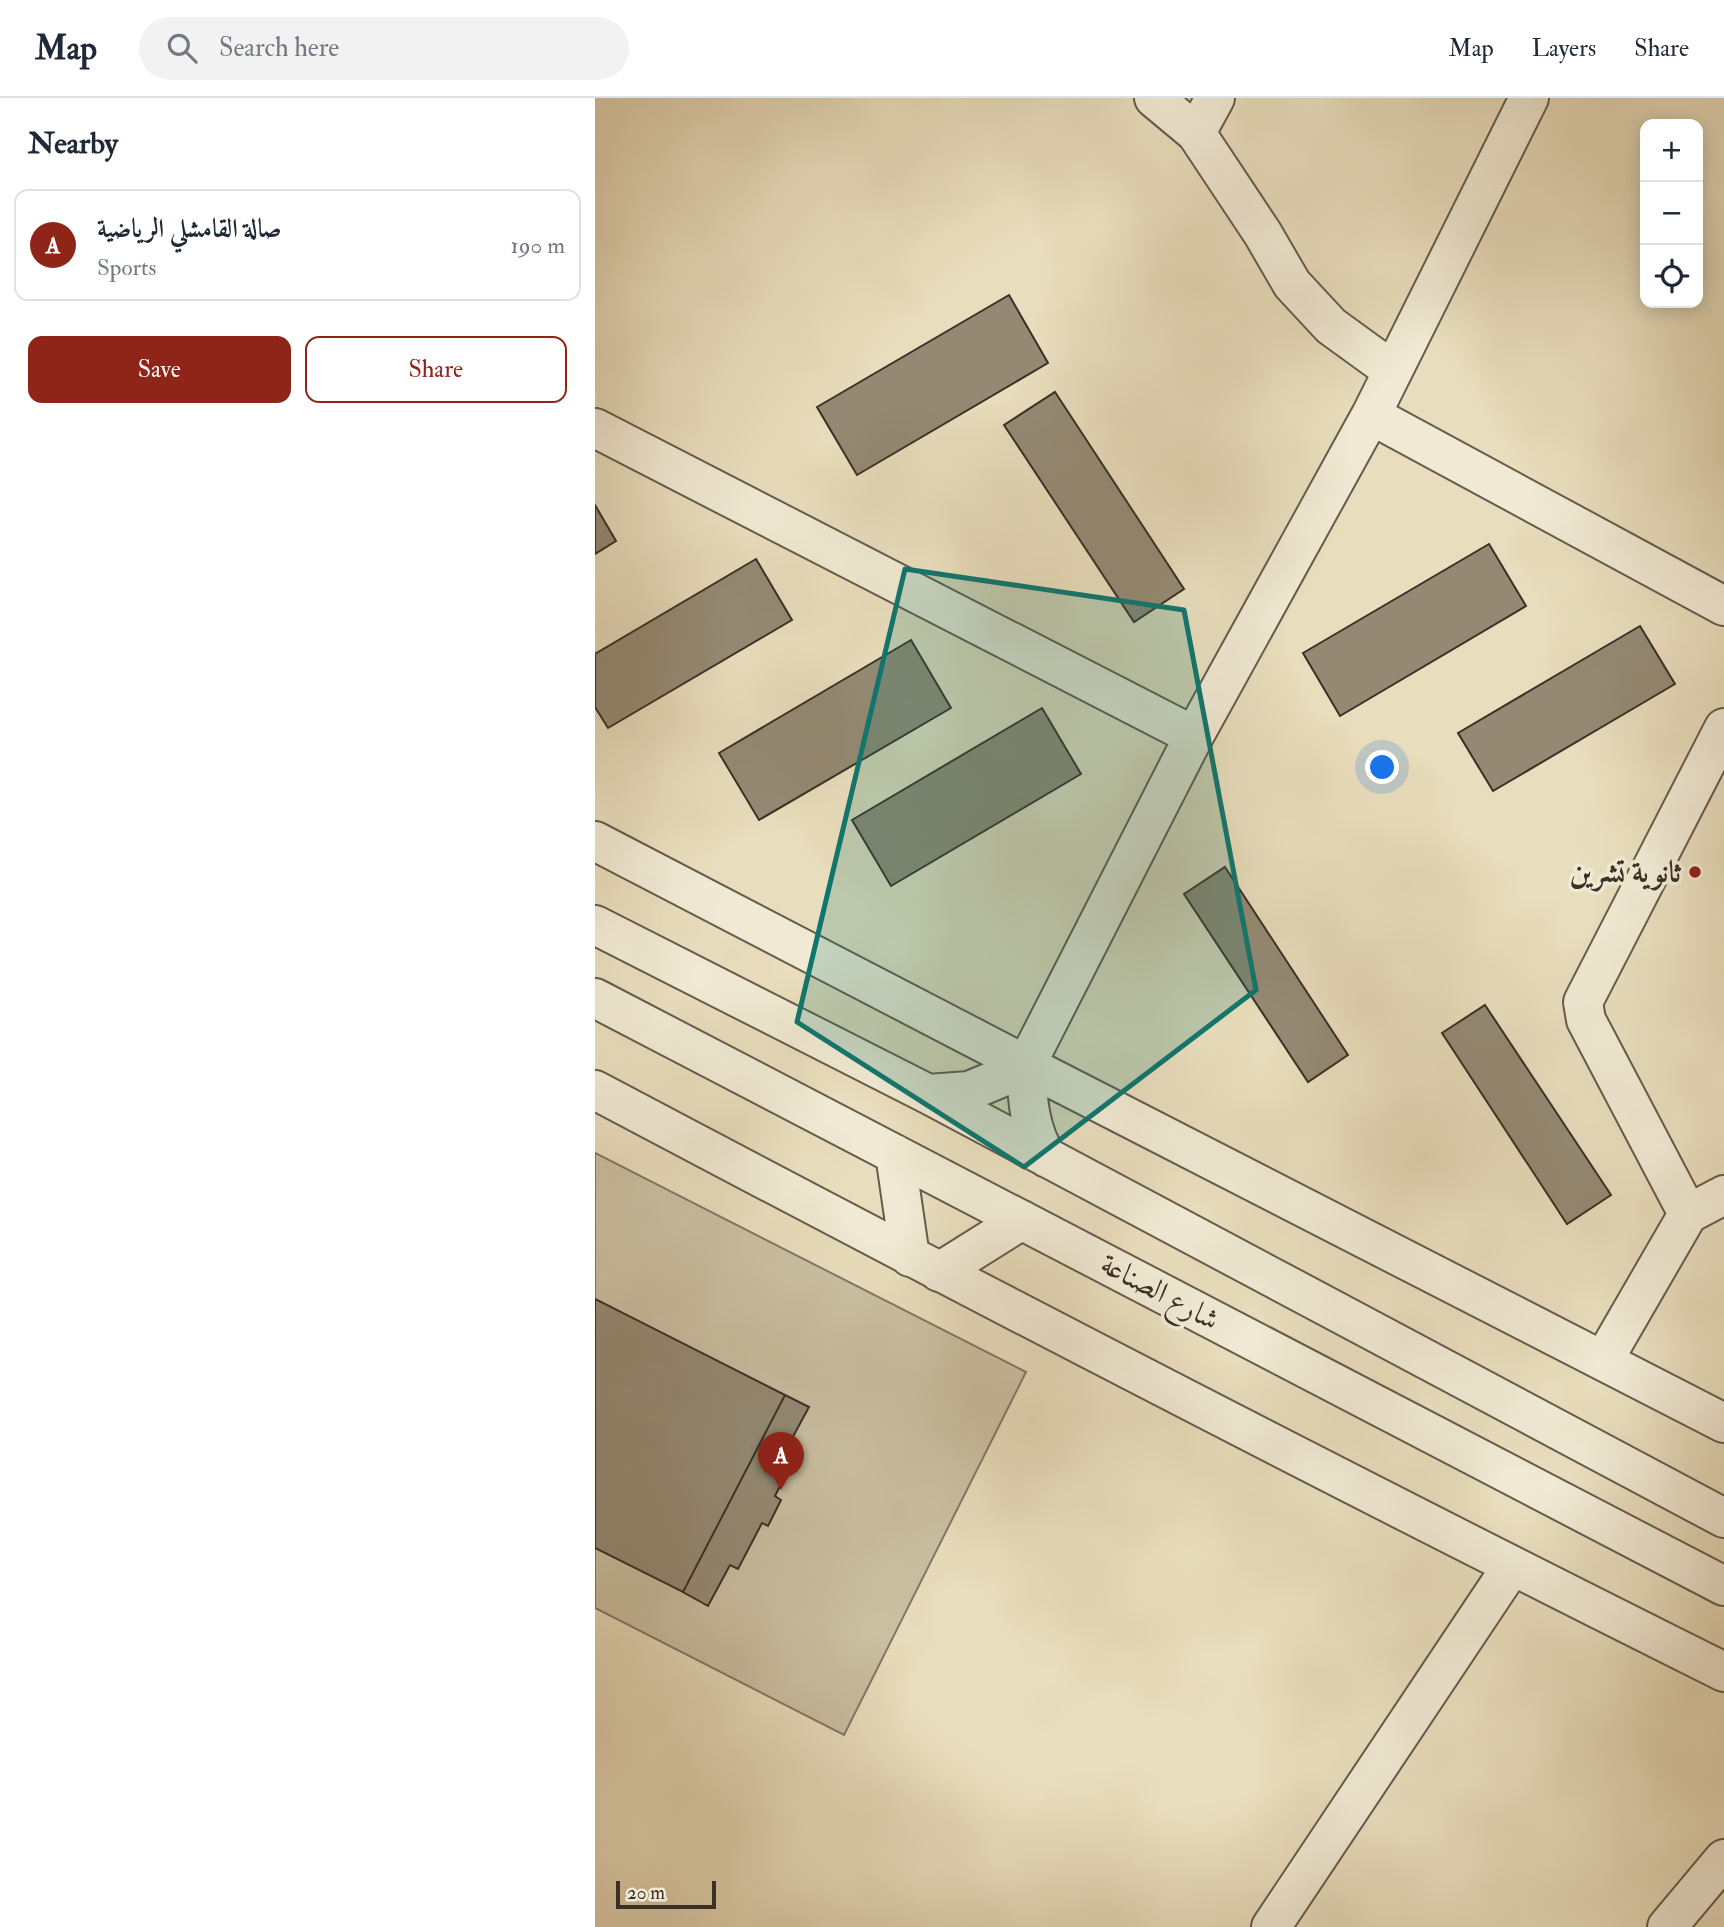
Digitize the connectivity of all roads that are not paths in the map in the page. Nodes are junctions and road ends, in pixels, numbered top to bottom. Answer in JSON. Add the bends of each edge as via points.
{"nodes":[{"id":1,"x":1154,"y":98,"type":"edge"},
{"id":2,"x":1215,"y":98,"type":"edge"},
{"id":3,"x":1529,"y":98,"type":"edge"},
{"id":4,"x":1196,"y":133,"type":"junction"},
{"id":5,"x":1393,"y":371,"type":"junction"},
{"id":6,"x":1371,"y":415,"type":"junction"},
{"id":7,"x":595,"y":428,"type":"edge"},
{"id":8,"x":1724,"y":606,"type":"edge"},
{"id":9,"x":1724,"y":728,"type":"edge"},
{"id":10,"x":1194,"y":736,"type":"junction"},
{"id":11,"x":595,"y":841,"type":"edge"},
{"id":12,"x":595,"y":925,"type":"edge"},
{"id":13,"x":595,"y":998,"type":"edge"},
{"id":14,"x":1026,"y":1065,"type":"junction"},
{"id":15,"x":595,"y":1090,"type":"edge"},
{"id":16,"x":928,"y":1094,"type":"junction"},
{"id":17,"x":895,"y":1154,"type":"junction"},
{"id":18,"x":1047,"y":1158,"type":"junction"},
{"id":19,"x":1724,"y":1195,"type":"edge"},
{"id":20,"x":1689,"y":1214,"type":"junction"},
{"id":21,"x":1022,"y":1220,"type":"junction"},
{"id":22,"x":925,"y":1265,"type":"junction"},
{"id":23,"x":1603,"y":1361,"type":"junction"},
{"id":24,"x":1724,"y":1423,"type":"edge"},
{"id":25,"x":1724,"y":1518,"type":"edge"},
{"id":26,"x":1512,"y":1566,"type":"junction"},
{"id":27,"x":1724,"y":1586,"type":"edge"},
{"id":28,"x":1724,"y":1672,"type":"edge"},
{"id":29,"x":1724,"y":1859,"type":"edge"},
{"id":30,"x":1271,"y":1927,"type":"edge"},
{"id":31,"x":1668,"y":1927,"type":"edge"}],
"edges":[{"from":1,"to":4,"type":"street"},
{"from":2,"to":4,"type":"street"},
{"from":3,"to":5,"type":"street"},
{"from":4,"to":5,"type":"street","via":[[1292,284],[1331,326]]},
{"from":5,"to":6,"type":"street"},
{"from":6,"to":8,"type":"street"},
{"from":6,"to":10,"type":"street"},
{"from":7,"to":10,"type":"street"},
{"from":9,"to":20,"type":"street","via":[[1583,1002],[1586,1020]]},
{"from":10,"to":14,"type":"street"},
{"from":11,"to":14,"type":"street"},
{"from":12,"to":16,"type":"street"},
{"from":13,"to":17,"type":"street","name":"شارع الصناعة"},
{"from":14,"to":16,"type":"street","via":[[969,1091]]},
{"from":14,"to":18,"type":"street","via":[[1031,1118]]},
{"from":14,"to":23,"type":"street"},
{"from":15,"to":22,"type":"street"},
{"from":16,"to":18,"type":"street"},
{"from":17,"to":21,"type":"street","name":"شارع الصناعة"},
{"from":17,"to":22,"type":"street"},
{"from":18,"to":25,"type":"street"},
{"from":19,"to":20,"type":"street"},
{"from":20,"to":23,"type":"street"},
{"from":21,"to":22,"type":"street"},
{"from":21,"to":27,"type":"street","name":"شارع الصناعة"},
{"from":22,"to":26,"type":"street"},
{"from":23,"to":24,"type":"street"},
{"from":26,"to":28,"type":"street"},
{"from":26,"to":30,"type":"street"},
{"from":29,"to":31,"type":"street"}]}
